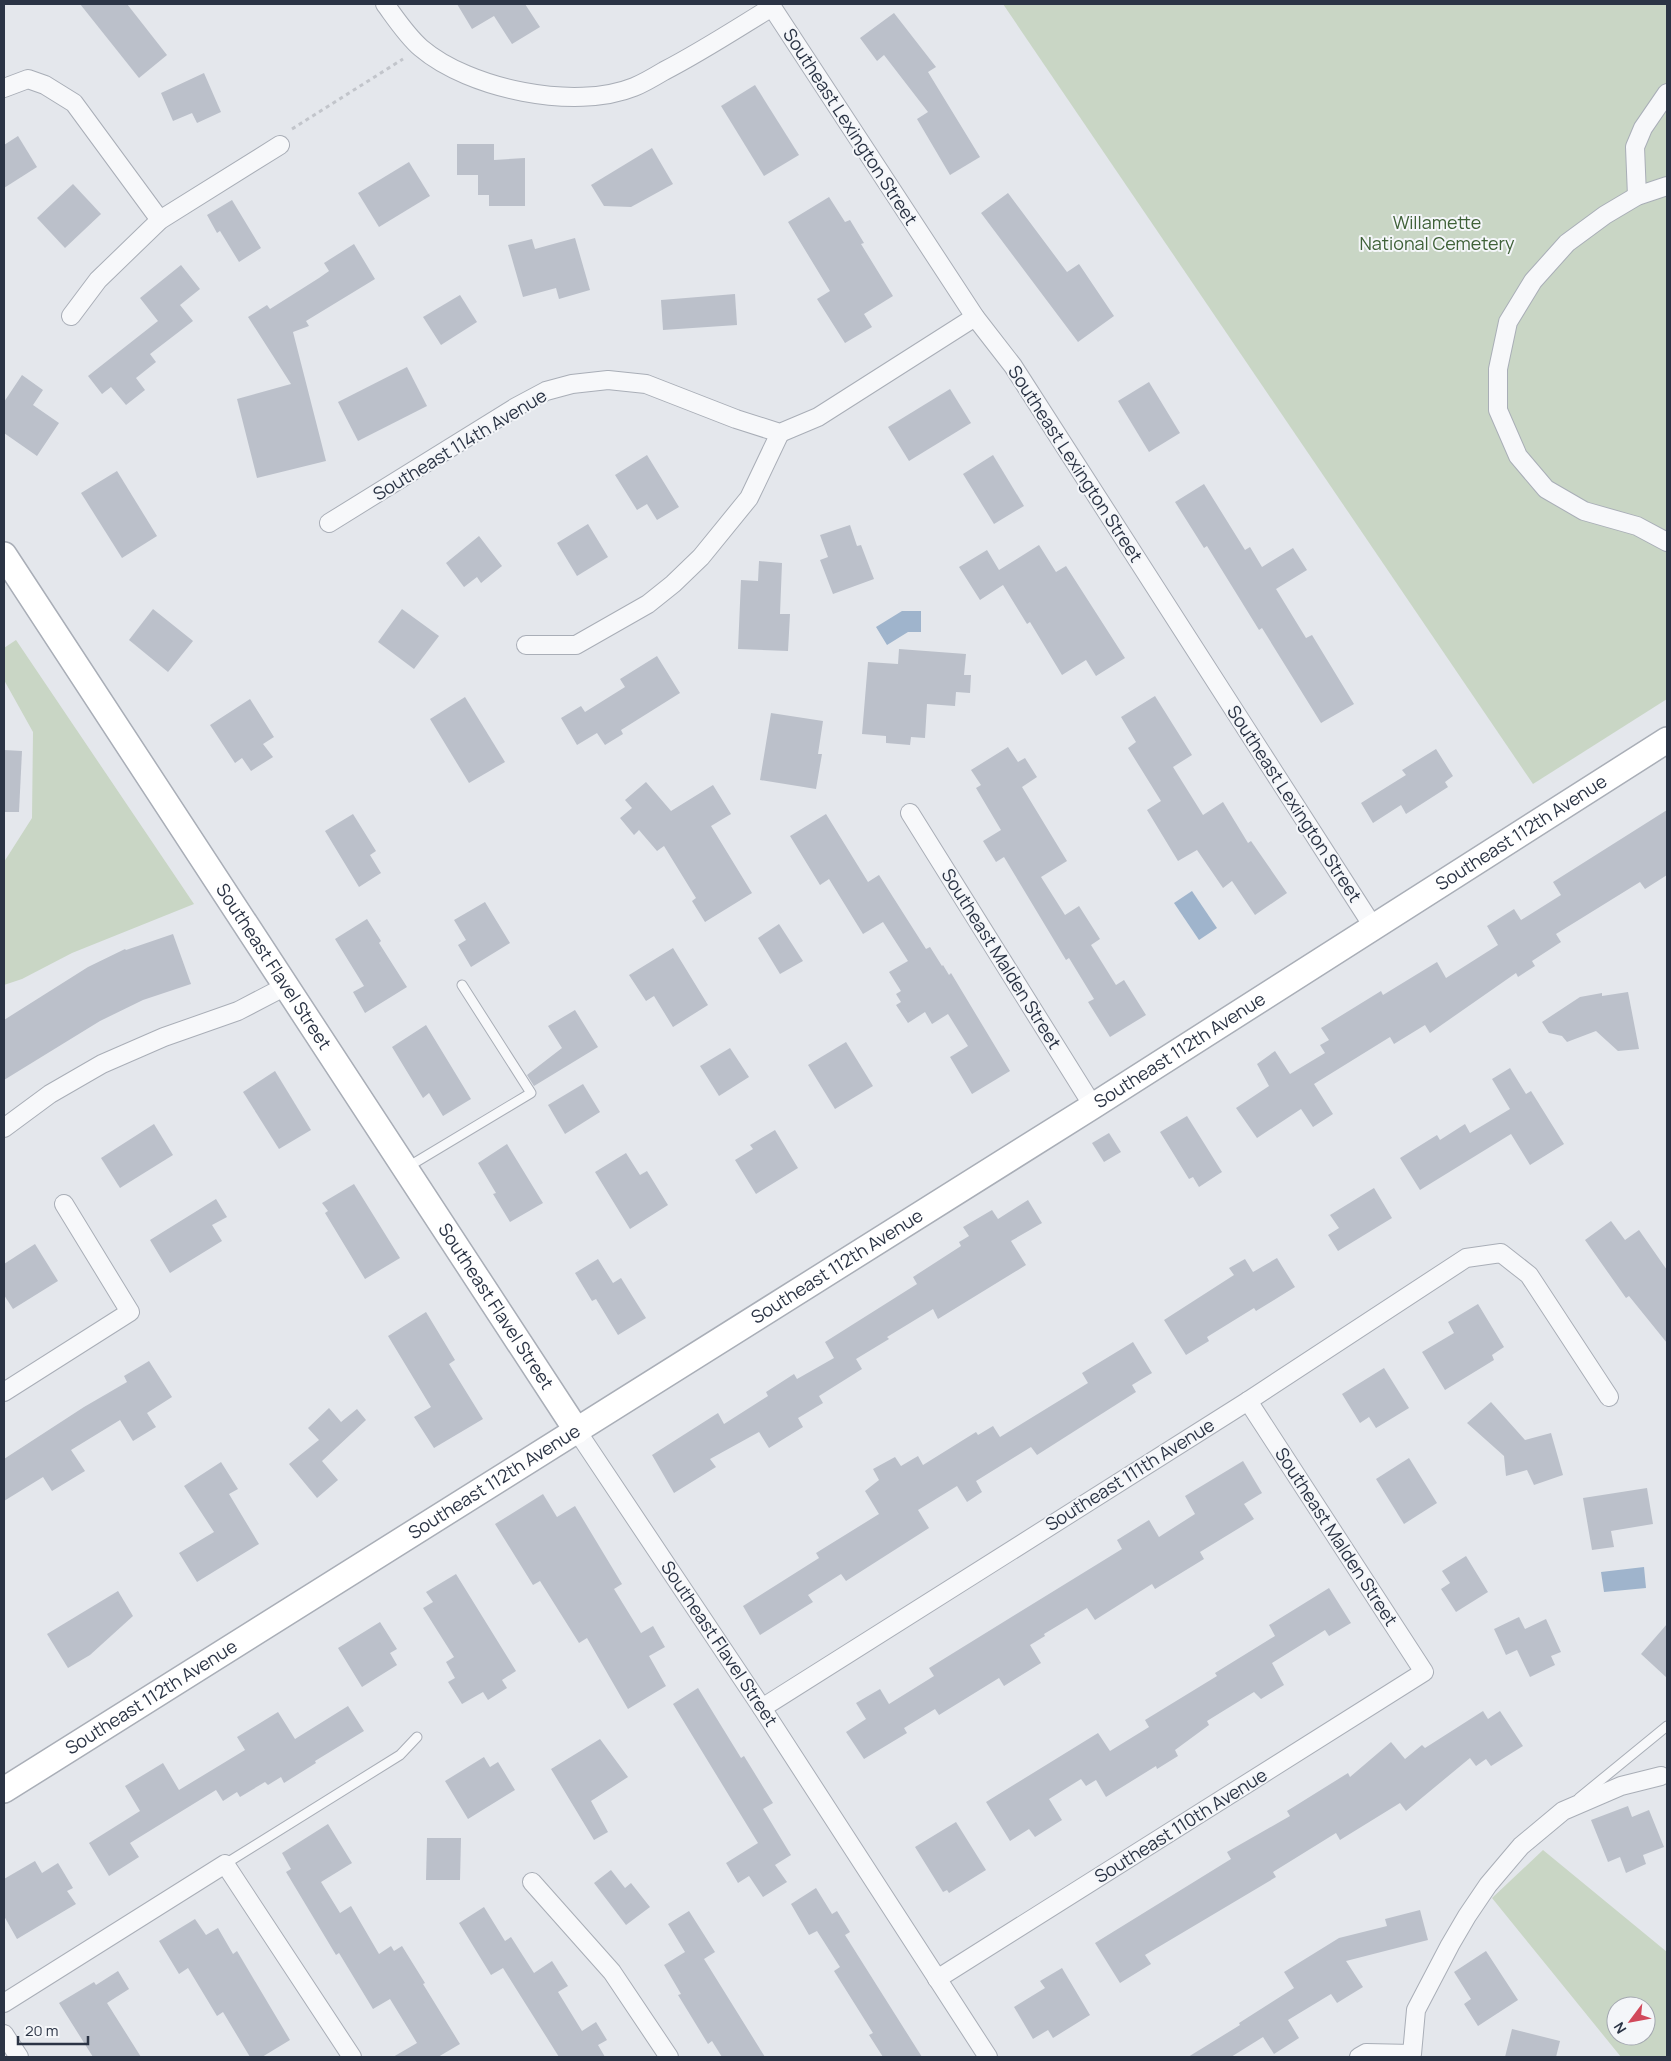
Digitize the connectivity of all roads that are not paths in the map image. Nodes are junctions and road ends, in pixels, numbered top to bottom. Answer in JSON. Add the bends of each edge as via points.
{"nodes":[{"id":1,"x":385,"y":4,"type":"edge"},
{"id":2,"x":771,"y":5,"type":"edge"},
{"id":3,"x":4,"y":88,"type":"edge"},
{"id":4,"x":1667,"y":93,"type":"edge"},
{"id":5,"x":280,"y":145,"type":"road end"},
{"id":6,"x":1667,"y":186,"type":"edge"},
{"id":7,"x":1637,"y":196,"type":"junction"},
{"id":8,"x":160,"y":220,"type":"junction"},
{"id":9,"x":72,"y":316,"type":"dead end"},
{"id":10,"x":975,"y":318,"type":"junction"},
{"id":11,"x":780,"y":434,"type":"junction"},
{"id":12,"x":329,"y":524,"type":"dead end"},
{"id":13,"x":1667,"y":542,"type":"edge"},
{"id":14,"x":4,"y":555,"type":"edge"},
{"id":15,"x":526,"y":645,"type":"dead end"},
{"id":16,"x":1667,"y":740,"type":"edge"},
{"id":17,"x":910,"y":813,"type":"dead end"},
{"id":18,"x":1374,"y":928,"type":"junction"},
{"id":19,"x":462,"y":985,"type":"dead end"},
{"id":20,"x":286,"y":986,"type":"junction"},
{"id":21,"x":1093,"y":1106,"type":"junction"},
{"id":22,"x":4,"y":1128,"type":"edge"},
{"id":23,"x":406,"y":1169,"type":"junction"},
{"id":24,"x":64,"y":1204,"type":"dead end"},
{"id":25,"x":4,"y":1392,"type":"edge"},
{"id":26,"x":1609,"y":1397,"type":"dead end"},
{"id":27,"x":1248,"y":1401,"type":"junction"},
{"id":28,"x":577,"y":1431,"type":"junction"},
{"id":29,"x":1424,"y":1672,"type":"joint"},
{"id":30,"x":762,"y":1708,"type":"junction"},
{"id":31,"x":1667,"y":1726,"type":"edge"},
{"id":32,"x":417,"y":1737,"type":"dead end"},
{"id":33,"x":1661,"y":1776,"type":"dead end"},
{"id":34,"x":4,"y":1790,"type":"edge"},
{"id":35,"x":1564,"y":1811,"type":"junction"},
{"id":36,"x":225,"y":1864,"type":"junction"},
{"id":37,"x":532,"y":1882,"type":"dead end"},
{"id":38,"x":937,"y":1979,"type":"junction"},
{"id":39,"x":4,"y":2004,"type":"edge"},
{"id":40,"x":4,"y":2034,"type":"edge"},
{"id":41,"x":19,"y":2057,"type":"edge"},
{"id":42,"x":352,"y":2057,"type":"edge"},
{"id":43,"x":669,"y":2057,"type":"edge"},
{"id":44,"x":988,"y":2057,"type":"edge"},
{"id":45,"x":1360,"y":2057,"type":"edge"}],
"edges":[{"from":1,"to":2,"type":"street","via":[[420,48],[471,78],[507,88],[558,96],[592,97],[633,88],[678,64]]},
{"from":2,"to":10,"type":"street","name":"Southeast Lexington Street"},
{"from":3,"to":8,"type":"street","via":[[28,79],[45,85],[74,103]]},
{"from":4,"to":7,"type":"street","via":[[1642,128],[1635,146]]},
{"from":5,"to":8,"type":"street"},
{"from":6,"to":7,"type":"street"},
{"from":7,"to":13,"type":"street","via":[[1567,243],[1533,281],[1508,322],[1498,369],[1498,410],[1518,456],[1546,489],[1584,511],[1637,526]]},
{"from":8,"to":9,"type":"street","via":[[98,280]]},
{"from":10,"to":11,"type":"street","via":[[818,417]]},
{"from":10,"to":18,"type":"street","name":"Southeast Lexington Street","via":[[1012,366]]},
{"from":11,"to":12,"type":"street","name":"Southeast 114th Avenue","via":[[646,384],[608,380],[572,384],[546,391],[516,407]]},
{"from":11,"to":15,"type":"street","via":[[749,498],[701,557],[673,584],[648,604],[576,645]]},
{"from":14,"to":20,"type":"main road","name":"Southeast Flavel Street"},
{"from":16,"to":18,"type":"main road","name":"Southeast 112th Avenue"},
{"from":17,"to":21,"type":"street","name":"Southeast Malden Street"},
{"from":18,"to":21,"type":"main road","name":"Southeast 112th Avenue"},
{"from":19,"to":23,"type":"lane","via":[[531,1093]]},
{"from":20,"to":22,"type":"street","via":[[238,1011],[164,1037],[102,1064],[50,1094]]},
{"from":20,"to":23,"type":"main road","name":"Southeast Flavel Street"},
{"from":21,"to":28,"type":"main road","name":"Southeast 112th Avenue"},
{"from":23,"to":28,"type":"main road","name":"Southeast Flavel Street"},
{"from":24,"to":25,"type":"street","via":[[130,1312]]},
{"from":26,"to":27,"type":"street","name":"Southeast 111th Avenue","via":[[1529,1275],[1501,1253],[1466,1258]]},
{"from":27,"to":29,"type":"street","name":"Southeast Malden Street"},
{"from":27,"to":30,"type":"street","name":"Southeast 111th Avenue"},
{"from":28,"to":30,"type":"street","name":"Southeast Flavel Street"},
{"from":28,"to":34,"type":"main road","name":"Southeast 112th Avenue"},
{"from":29,"to":38,"type":"street","name":"Southeast 110th Avenue"},
{"from":30,"to":38,"type":"street","name":"Southeast Flavel Street"},
{"from":31,"to":35,"type":"lane"},
{"from":32,"to":36,"type":"lane","via":[[400,1755]]},
{"from":33,"to":35,"type":"street","via":[[1621,1786]]},
{"from":35,"to":45,"type":"street","via":[[1521,1846],[1466,1916],[1416,2010],[1412,2054],[1366,2053]]},
{"from":36,"to":39,"type":"street"},
{"from":36,"to":42,"type":"street"},
{"from":37,"to":43,"type":"street","via":[[612,1972]]},
{"from":38,"to":44,"type":"street","name":"Southeast Flavel Street"},
{"from":40,"to":41,"type":"street"}]}
